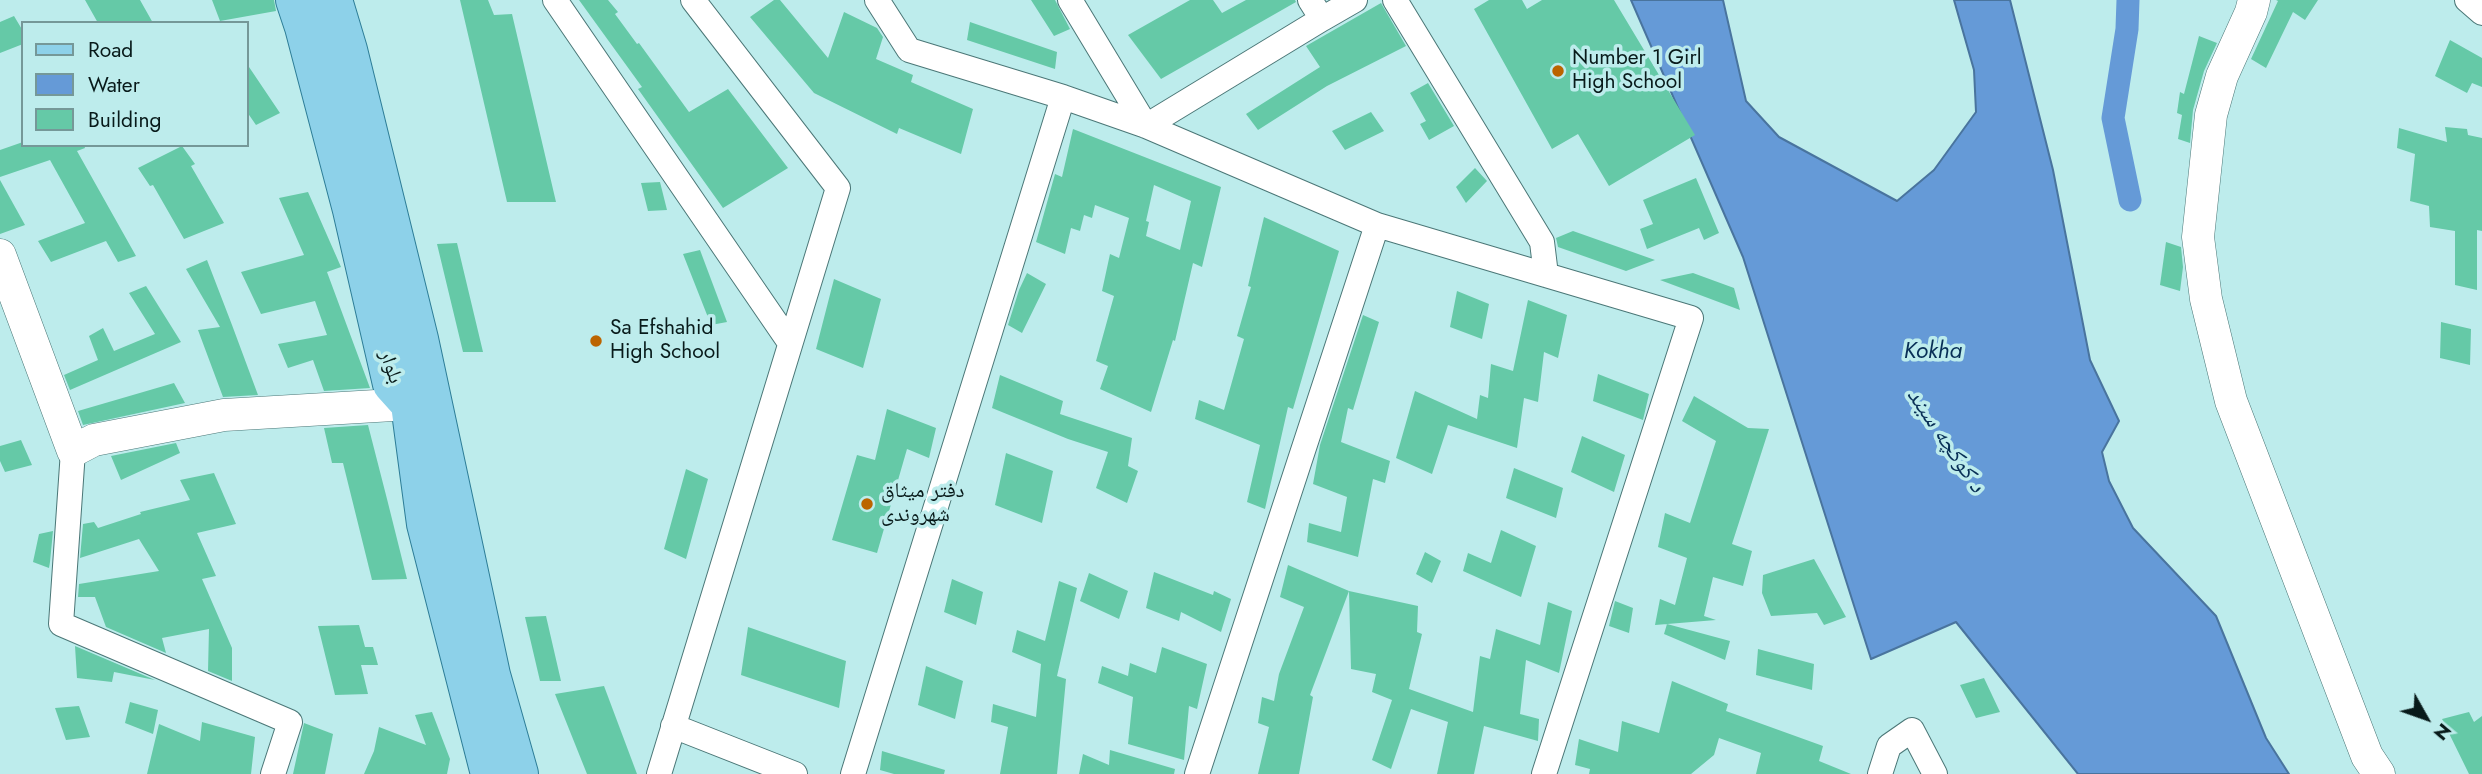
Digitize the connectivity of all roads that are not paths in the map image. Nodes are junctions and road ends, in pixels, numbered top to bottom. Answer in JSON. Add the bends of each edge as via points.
{"nodes":[{"id":1,"x":295,"y":0,"type":"edge"},
{"id":2,"x":333,"y":0,"type":"edge"},
{"id":3,"x":555,"y":0,"type":"edge"},
{"id":4,"x":692,"y":0,"type":"edge"},
{"id":5,"x":877,"y":0,"type":"edge"},
{"id":6,"x":1070,"y":0,"type":"edge"},
{"id":7,"x":1355,"y":0,"type":"edge"},
{"id":8,"x":1395,"y":0,"type":"edge"},
{"id":9,"x":2254,"y":0,"type":"edge"},
{"id":10,"x":2467,"y":0,"type":"edge"},
{"id":11,"x":1316,"y":10,"type":"edge"},
{"id":12,"x":2482,"y":13,"type":"edge"},
{"id":13,"x":1063,"y":97,"type":"junction"},
{"id":14,"x":1146,"y":126,"type":"junction"},
{"id":15,"x":1377,"y":225,"type":"junction"},
{"id":16,"x":0,"y":255,"type":"edge"},
{"id":17,"x":1546,"y":275,"type":"junction"},
{"id":18,"x":790,"y":343,"type":"junction"},
{"id":19,"x":410,"y":404,"type":"junction"},
{"id":20,"x":73,"y":451,"type":"junction"},
{"id":21,"x":479,"y":678,"type":"junction"},
{"id":22,"x":673,"y":726,"type":"junction"},
{"id":23,"x":860,"y":772,"type":"edge"},
{"id":24,"x":273,"y":774,"type":"edge"},
{"id":25,"x":490,"y":774,"type":"edge"},
{"id":26,"x":519,"y":774,"type":"edge"},
{"id":27,"x":659,"y":774,"type":"edge"},
{"id":28,"x":795,"y":774,"type":"edge"},
{"id":29,"x":1196,"y":774,"type":"edge"},
{"id":30,"x":1544,"y":774,"type":"edge"},
{"id":31,"x":1880,"y":774,"type":"edge"},
{"id":32,"x":1935,"y":774,"type":"edge"},
{"id":33,"x":2379,"y":774,"type":"edge"}],
"edges":[{"from":1,"to":19,"type":"main road","name":"بلوار","via":[[352,210],[392,384]]},
{"from":2,"to":21,"type":"main road","name":"بلوار","via":[[419,339]]},
{"from":3,"to":18,"type":"street"},
{"from":4,"to":18,"type":"street","via":[[838,188]]},
{"from":5,"to":13,"type":"street","via":[[909,50]]},
{"from":6,"to":14,"type":"street"},
{"from":7,"to":11,"type":"street"},
{"from":8,"to":17,"type":"street","via":[[1542,242]]},
{"from":9,"to":33,"type":"street","via":[[2211,115],[2198,237],[2206,299],[2231,401],[2367,756]]},
{"from":10,"to":12,"type":"street"},
{"from":11,"to":14,"type":"street"},
{"from":13,"to":14,"type":"street"},
{"from":13,"to":23,"type":"street"},
{"from":14,"to":15,"type":"street"},
{"from":15,"to":17,"type":"street"},
{"from":15,"to":29,"type":"street"},
{"from":16,"to":20,"type":"street"},
{"from":17,"to":30,"type":"street","via":[[1691,318]]},
{"from":18,"to":22,"type":"street"},
{"from":19,"to":20,"type":"street","via":[[224,415],[94,440]]},
{"from":19,"to":21,"type":"main road","name":"بلوار","via":[[426,524]]},
{"from":20,"to":24,"type":"street","via":[[61,624],[290,722]]},
{"from":21,"to":25,"type":"main road","name":"بلوار"},
{"from":21,"to":26,"type":"main road","name":"بلوار"},
{"from":22,"to":27,"type":"street"},
{"from":22,"to":28,"type":"street"},
{"from":31,"to":32,"type":"street","via":[[1889,746],[1912,730]]}]}
